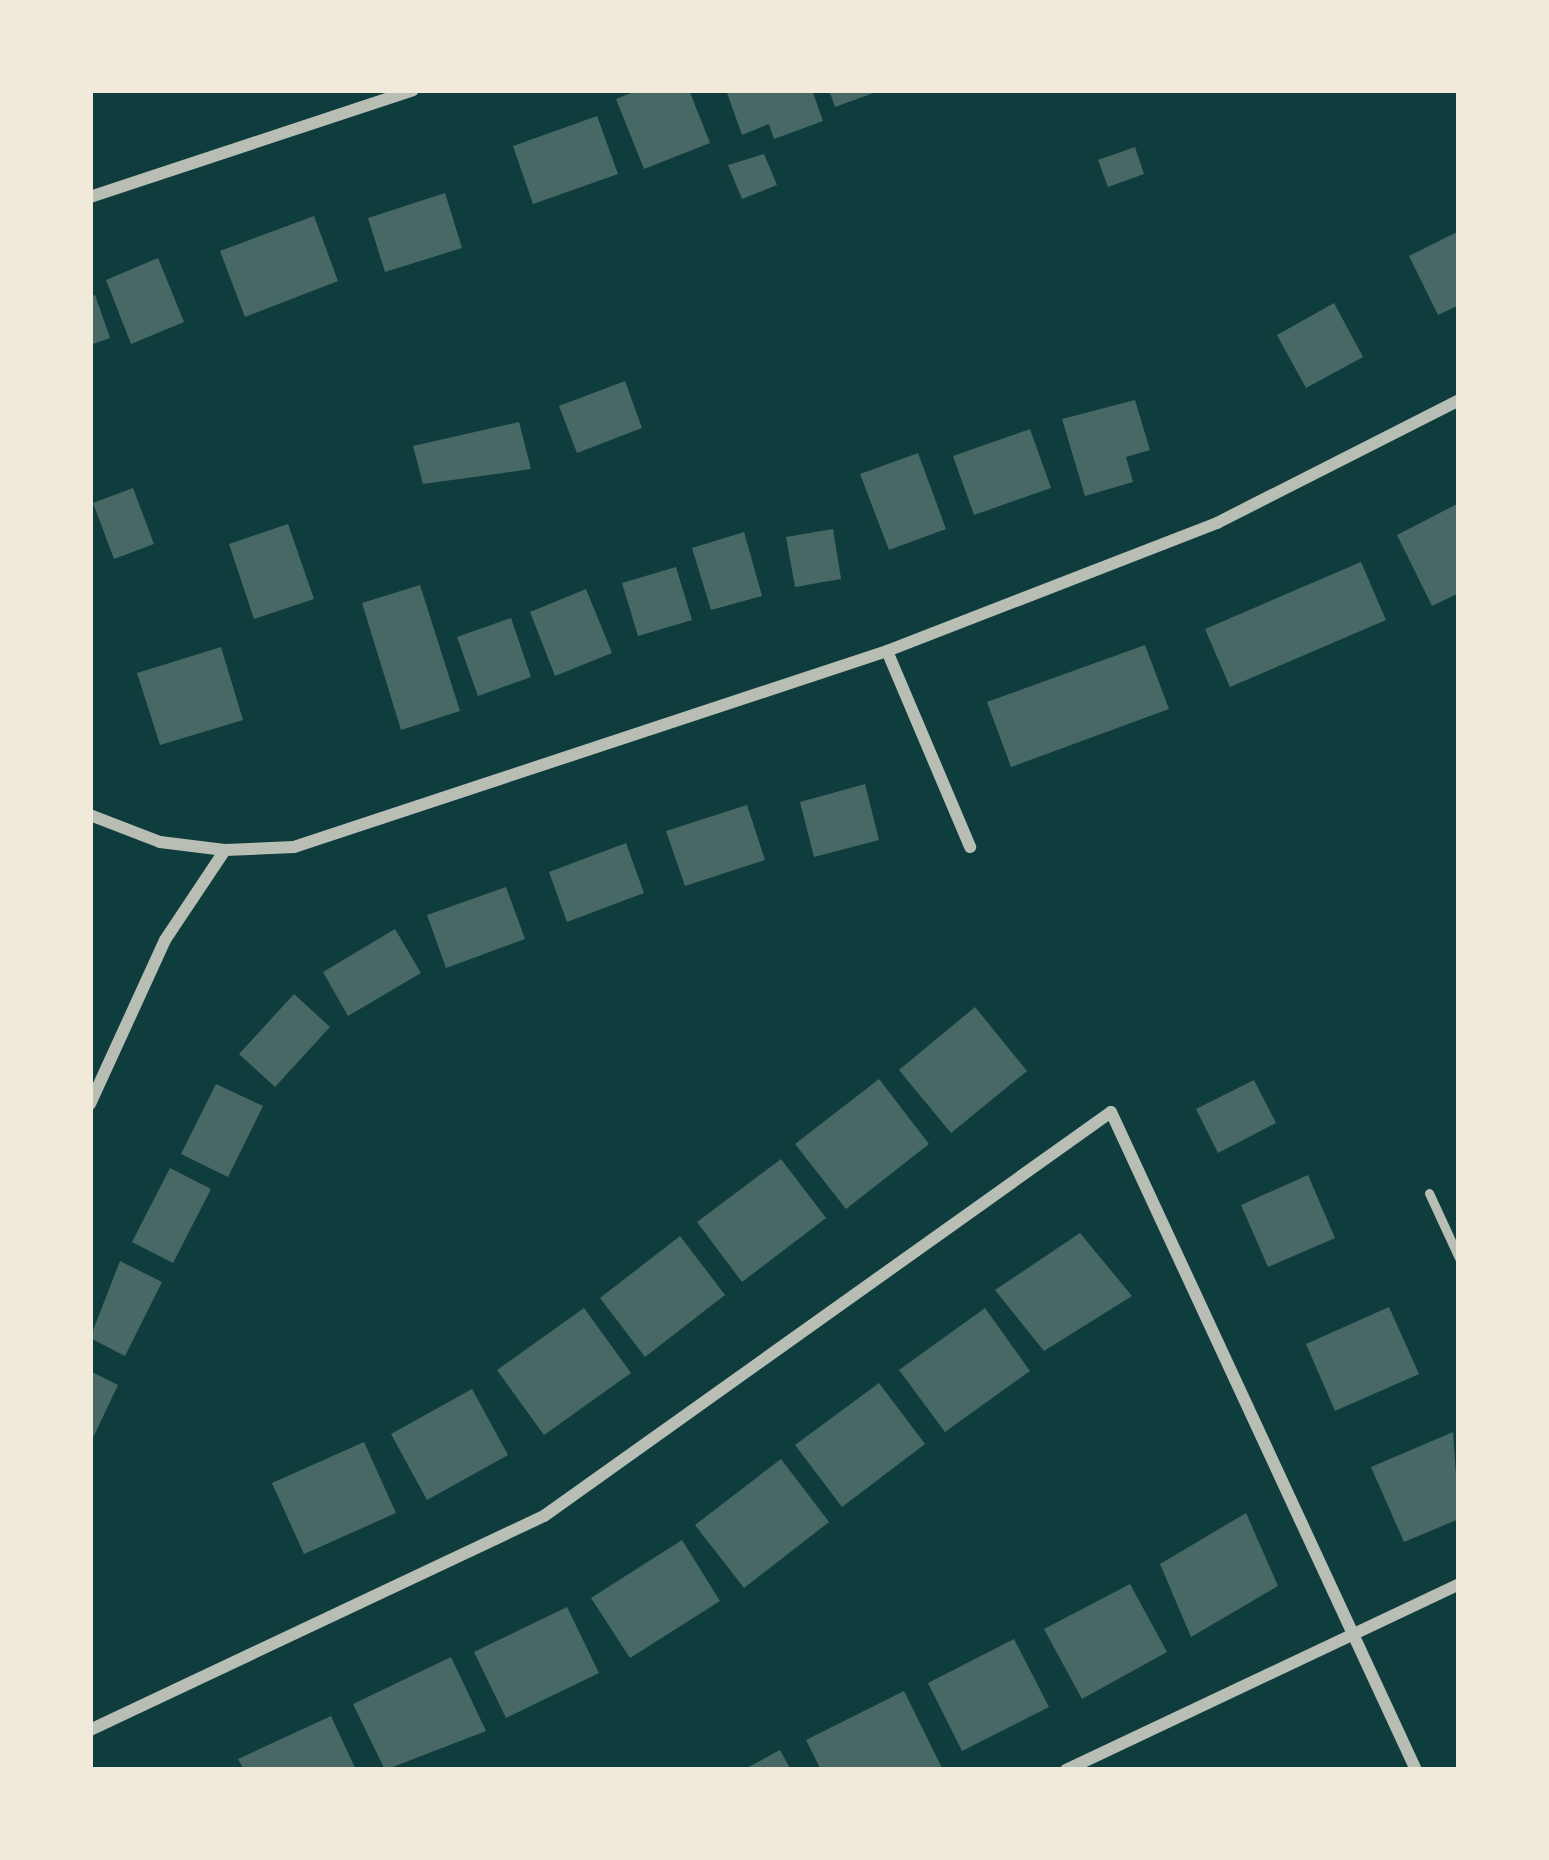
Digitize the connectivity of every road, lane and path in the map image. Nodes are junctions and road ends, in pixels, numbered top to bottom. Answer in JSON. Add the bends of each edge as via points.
{"nodes":[{"id":1,"x":413,"y":90,"type":"edge"},
{"id":2,"x":90,"y":197,"type":"edge"},
{"id":3,"x":1459,"y":400,"type":"edge"},
{"id":4,"x":887,"y":652,"type":"junction"},
{"id":5,"x":90,"y":815,"type":"edge"},
{"id":6,"x":970,"y":847,"type":"dead end"},
{"id":7,"x":225,"y":850,"type":"junction"},
{"id":8,"x":90,"y":1104,"type":"edge"},
{"id":9,"x":1429,"y":1193,"type":"dead end"},
{"id":10,"x":1459,"y":1258,"type":"edge"},
{"id":11,"x":1459,"y":1584,"type":"edge"},
{"id":12,"x":1352,"y":1632,"type":"junction"},
{"id":13,"x":90,"y":1730,"type":"edge"},
{"id":14,"x":1066,"y":1770,"type":"edge"},
{"id":15,"x":1417,"y":1770,"type":"edge"}],
"edges":[{"from":1,"to":2,"type":"street"},
{"from":3,"to":4,"type":"street","via":[[1216,523]]},
{"from":4,"to":6,"type":"street"},
{"from":4,"to":7,"type":"street","via":[[294,847]]},
{"from":5,"to":7,"type":"street","via":[[160,842]]},
{"from":7,"to":8,"type":"street","via":[[165,940]]},
{"from":9,"to":10,"type":"lane"},
{"from":11,"to":12,"type":"street"},
{"from":12,"to":13,"type":"street","via":[[1111,1112],[544,1516]]},
{"from":12,"to":14,"type":"street"},
{"from":12,"to":15,"type":"street"}]}
